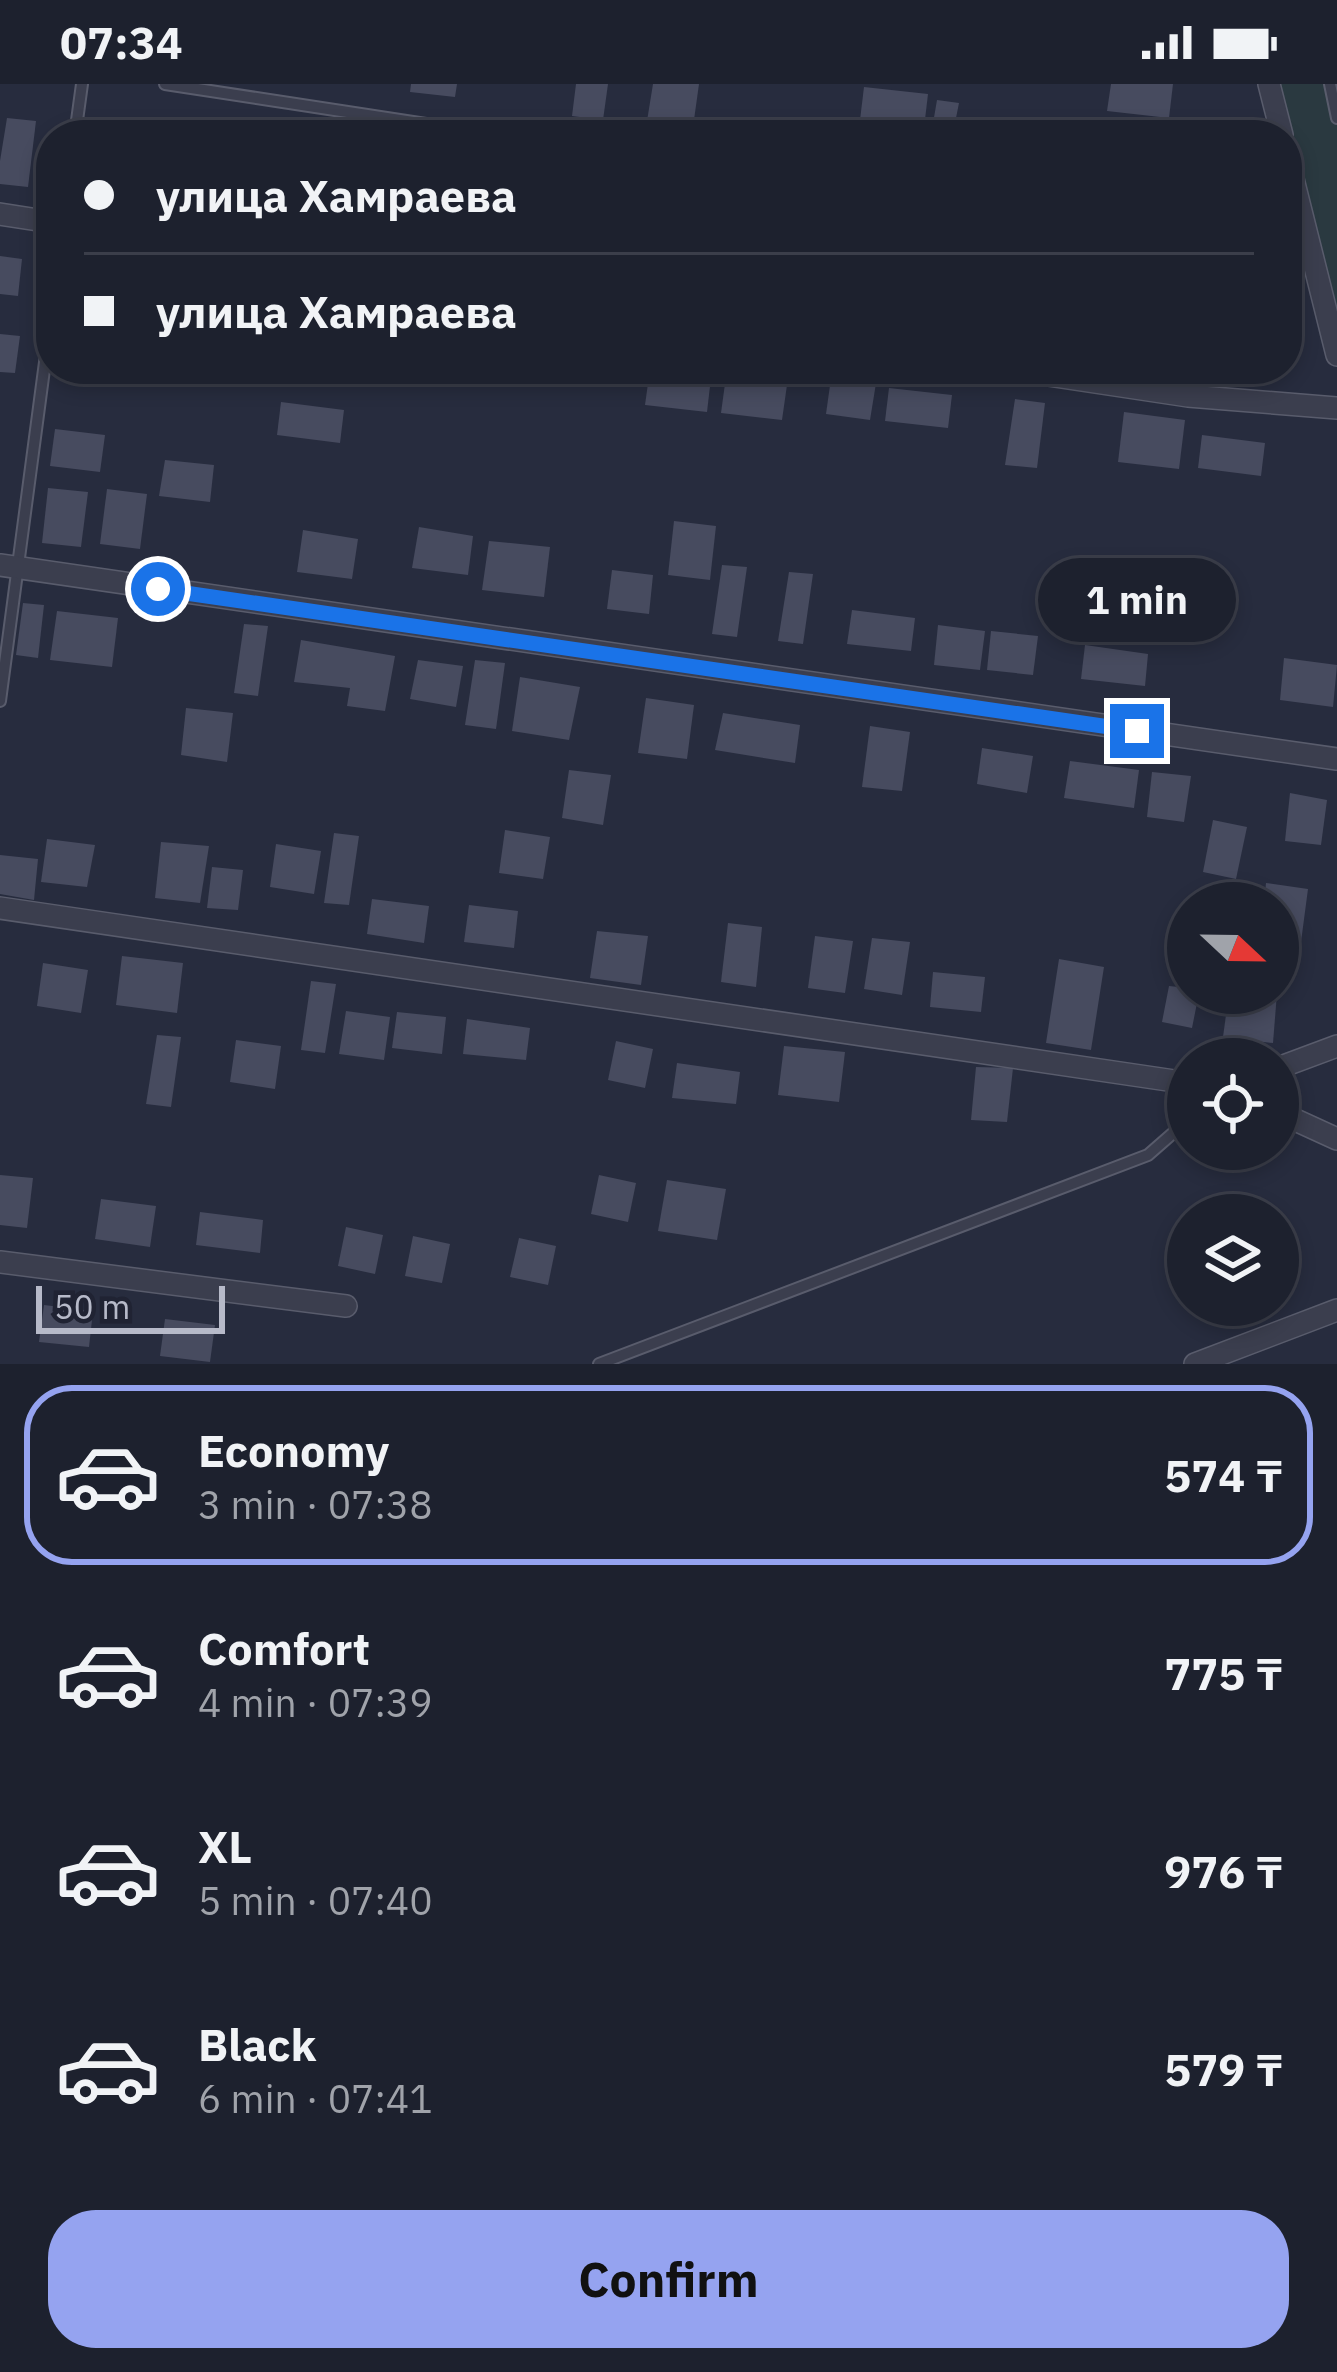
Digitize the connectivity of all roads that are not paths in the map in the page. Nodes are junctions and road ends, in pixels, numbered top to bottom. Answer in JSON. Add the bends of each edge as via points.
{"nodes":[{"id":1,"x":82,"y":84,"type":"edge"},
{"id":2,"x":165,"y":84,"type":"edge"},
{"id":3,"x":1269,"y":84,"type":"edge"},
{"id":4,"x":1330,"y":84,"type":"edge"},
{"id":5,"x":1337,"y":118,"type":"edge"},
{"id":6,"x":77,"y":120,"type":"edge"},
{"id":7,"x":400,"y":120,"type":"edge"},
{"id":8,"x":1278,"y":120,"type":"edge"},
{"id":9,"x":0,"y":214,"type":"edge"},
{"id":10,"x":1302,"y":215,"type":"edge"},
{"id":11,"x":36,"y":220,"type":"edge"},
{"id":12,"x":1337,"y":355,"type":"edge"},
{"id":13,"x":40,"y":384,"type":"edge"},
{"id":14,"x":1108,"y":384,"type":"edge"},
{"id":15,"x":1337,"y":408,"type":"edge"},
{"id":16,"x":9,"y":567,"type":"edge"},
{"id":17,"x":0,"y":701,"type":"edge"},
{"id":18,"x":1337,"y":759,"type":"edge"},
{"id":19,"x":0,"y":908,"type":"edge"},
{"id":20,"x":1337,"y":1046,"type":"edge"},
{"id":21,"x":1299,"y":1060,"type":"edge"},
{"id":22,"x":1167,"y":1080,"type":"edge"},
{"id":23,"x":1299,"y":1122,"type":"edge"},
{"id":24,"x":1167,"y":1138,"type":"edge"},
{"id":25,"x":1337,"y":1139,"type":"edge"},
{"id":26,"x":0,"y":1262,"type":"edge"},
{"id":27,"x":346,"y":1306,"type":"dead end"},
{"id":28,"x":1337,"y":1310,"type":"edge"},
{"id":29,"x":599,"y":1364,"type":"edge"},
{"id":30,"x":1195,"y":1364,"type":"edge"}],
"edges":[{"from":1,"to":6,"type":"lane"},
{"from":2,"to":7,"type":"lane"},
{"from":3,"to":8,"type":"street"},
{"from":4,"to":5,"type":"lane"},
{"from":9,"to":11,"type":"street"},
{"from":10,"to":12,"type":"street"},
{"from":13,"to":16,"type":"lane"},
{"from":14,"to":15,"type":"street"},
{"from":16,"to":17,"type":"lane"},
{"from":16,"to":18,"type":"street"},
{"from":19,"to":22,"type":"street"},
{"from":20,"to":21,"type":"street"},
{"from":23,"to":25,"type":"street"},
{"from":24,"to":29,"type":"lane","via":[[1148,1155]]},
{"from":26,"to":27,"type":"street"},
{"from":28,"to":30,"type":"street"}]}
